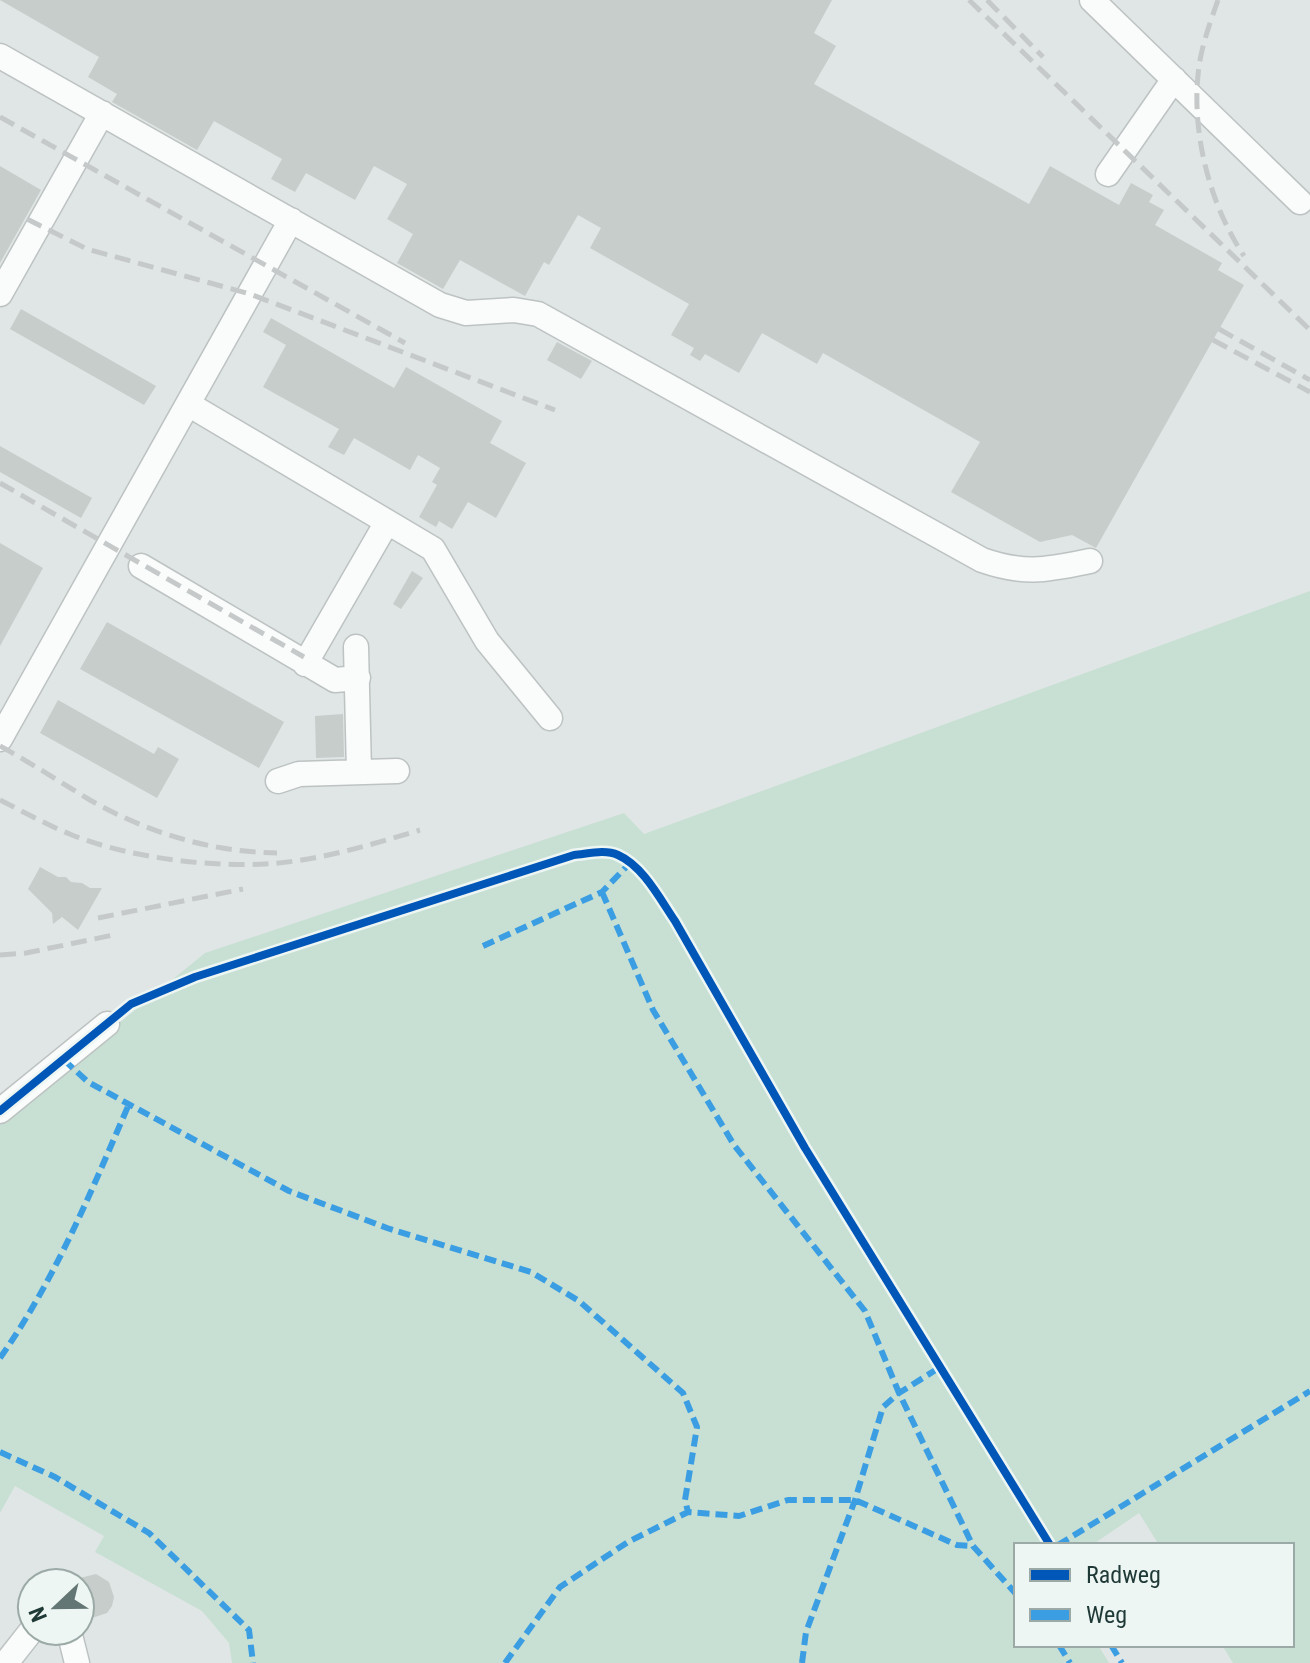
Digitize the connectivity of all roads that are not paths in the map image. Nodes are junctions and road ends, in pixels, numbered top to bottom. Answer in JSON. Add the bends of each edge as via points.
{"nodes":[{"id":1,"x":1092,"y":0,"type":"edge"},
{"id":2,"x":0,"y":56,"type":"edge"},
{"id":3,"x":1174,"y":79,"type":"junction"},
{"id":4,"x":102,"y":113,"type":"junction"},
{"id":5,"x":1108,"y":174,"type":"dead end"},
{"id":6,"x":1300,"y":202,"type":"dead end"},
{"id":7,"x":291,"y":220,"type":"junction"},
{"id":8,"x":0,"y":294,"type":"edge"},
{"id":9,"x":188,"y":404,"type":"junction"},
{"id":10,"x":387,"y":522,"type":"junction"},
{"id":11,"x":1090,"y":561,"type":"dead end"},
{"id":12,"x":141,"y":566,"type":"dead end"},
{"id":13,"x":356,"y":647,"type":"dead end"},
{"id":14,"x":305,"y":664,"type":"junction"},
{"id":15,"x":358,"y":678,"type":"junction"},
{"id":16,"x":550,"y":718,"type":"dead end"},
{"id":17,"x":0,"y":739,"type":"edge"},
{"id":18,"x":397,"y":771,"type":"dead end"},
{"id":19,"x":359,"y":772,"type":"junction"},
{"id":20,"x":278,"y":781,"type":"dead end"},
{"id":21,"x":107,"y":1024,"type":"dead end"},
{"id":22,"x":0,"y":1111,"type":"edge"},
{"id":23,"x":19,"y":1647,"type":"edge"},
{"id":24,"x":6,"y":1663,"type":"edge"}],
"edges":[{"from":1,"to":3,"type":"street"},
{"from":2,"to":4,"type":"street"},
{"from":3,"to":5,"type":"street"},
{"from":3,"to":6,"type":"street"},
{"from":4,"to":7,"type":"street"},
{"from":4,"to":8,"type":"street"},
{"from":7,"to":9,"type":"street"},
{"from":7,"to":11,"type":"street","via":[[440,305],[466,313],[514,310],[559,323],[982,560],[1010,570],[1035,571]]},
{"from":9,"to":10,"type":"street"},
{"from":9,"to":17,"type":"street"},
{"from":10,"to":14,"type":"street"},
{"from":10,"to":16,"type":"street","via":[[433,549],[487,641]]},
{"from":12,"to":14,"type":"street"},
{"from":13,"to":15,"type":"street"},
{"from":14,"to":15,"type":"street","via":[[335,680]]},
{"from":15,"to":19,"type":"street"},
{"from":18,"to":19,"type":"street"},
{"from":19,"to":20,"type":"street","via":[[299,774]]},
{"from":21,"to":22,"type":"street"},
{"from":23,"to":24,"type":"street"}]}
